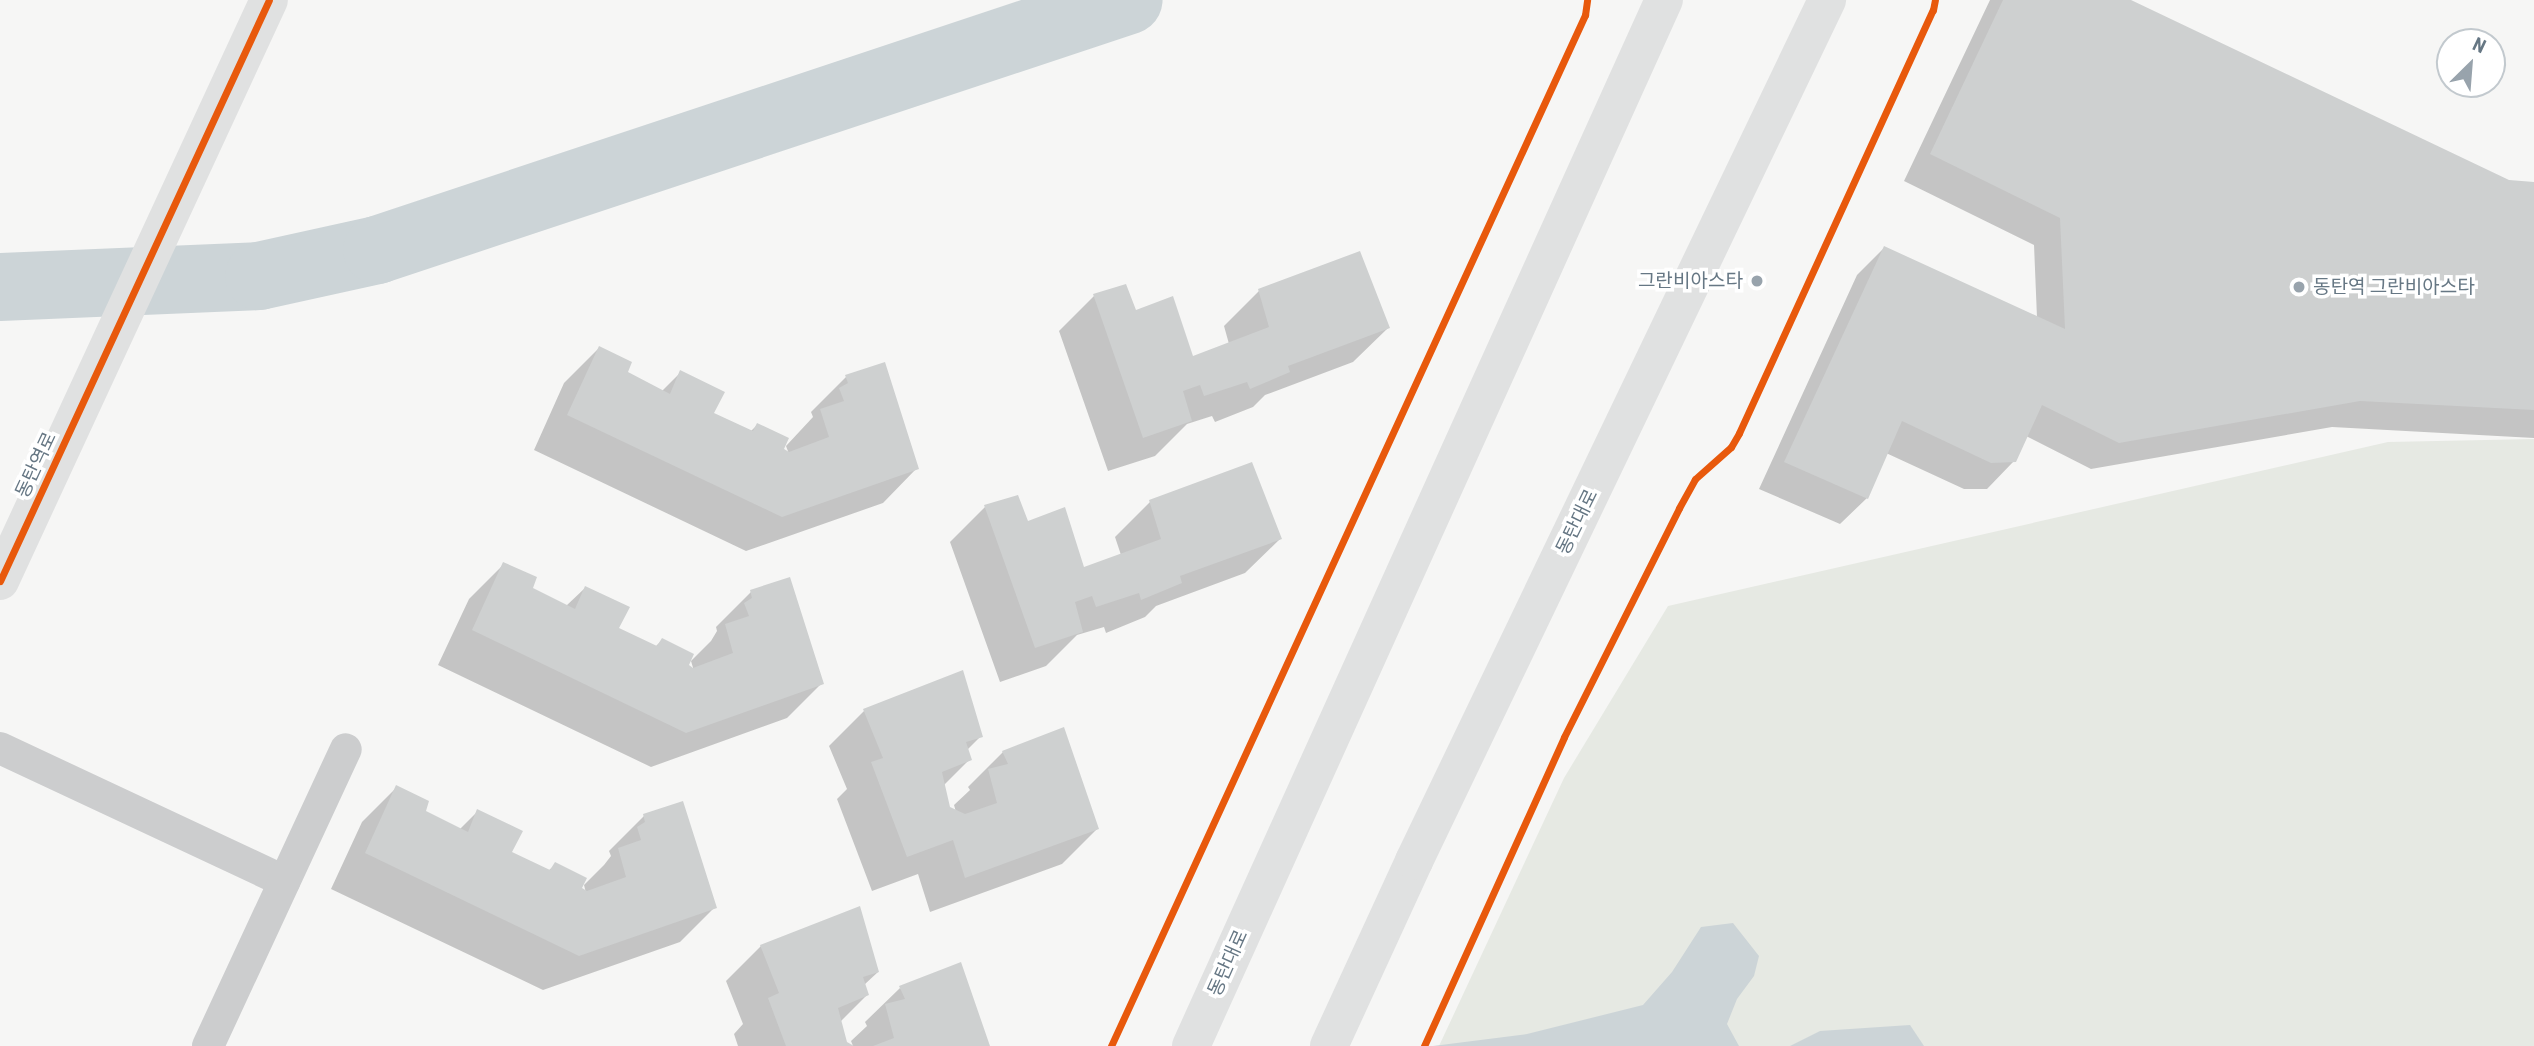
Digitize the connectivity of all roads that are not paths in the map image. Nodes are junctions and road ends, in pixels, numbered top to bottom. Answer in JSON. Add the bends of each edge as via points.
{"nodes":[{"id":1,"x":269,"y":0,"type":"edge"},
{"id":2,"x":1664,"y":0,"type":"edge"},
{"id":3,"x":1827,"y":0,"type":"edge"},
{"id":4,"x":0,"y":581,"type":"edge"},
{"id":5,"x":0,"y":748,"type":"edge"},
{"id":6,"x":346,"y":749,"type":"dead end"},
{"id":7,"x":284,"y":881,"type":"junction"},
{"id":8,"x":208,"y":1046,"type":"edge"},
{"id":9,"x":1191,"y":1046,"type":"edge"},
{"id":10,"x":1329,"y":1046,"type":"edge"}],
"edges":[{"from":1,"to":4,"type":"main road","name":"동탄역로"},
{"from":2,"to":9,"type":"main road","name":"동탄대로"},
{"from":3,"to":10,"type":"main road","name":"동탄대로","via":[[1413,861]]},
{"from":5,"to":7,"type":"street"},
{"from":6,"to":7,"type":"street"},
{"from":7,"to":8,"type":"street"}]}
